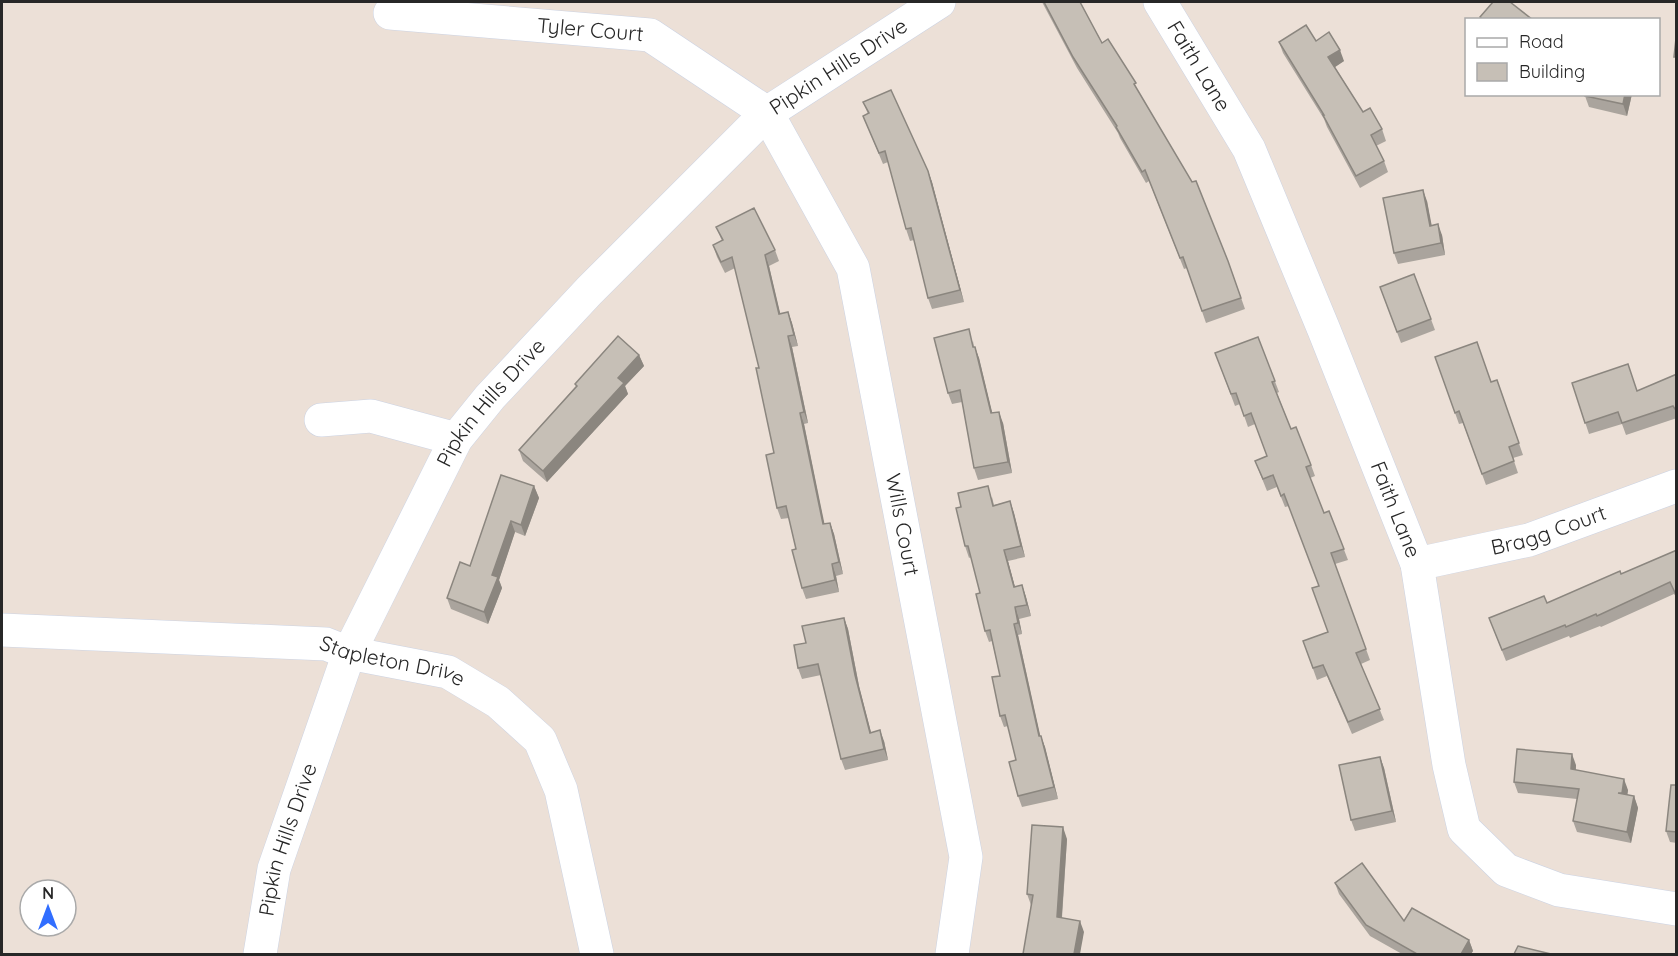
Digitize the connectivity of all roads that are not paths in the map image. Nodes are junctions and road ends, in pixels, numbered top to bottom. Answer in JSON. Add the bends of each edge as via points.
{"nodes":[{"id":1,"x":939,"y":2,"type":"edge"},
{"id":2,"x":1160,"y":2,"type":"edge"},
{"id":3,"x":390,"y":13,"type":"dead end"},
{"id":4,"x":767,"y":113,"type":"junction"},
{"id":5,"x":321,"y":420,"type":"dead end"},
{"id":6,"x":456,"y":440,"type":"junction"},
{"id":7,"x":1677,"y":486,"type":"edge"},
{"id":8,"x":1417,"y":564,"type":"junction"},
{"id":9,"x":2,"y":630,"type":"edge"},
{"id":10,"x":350,"y":653,"type":"junction"},
{"id":11,"x":1677,"y":909,"type":"edge"},
{"id":12,"x":260,"y":954,"type":"edge"},
{"id":13,"x":597,"y":954,"type":"edge"},
{"id":14,"x":952,"y":954,"type":"edge"}],
"edges":[{"from":1,"to":4,"type":"street","name":"Pipkin Hills Drive"},
{"from":2,"to":8,"type":"street","name":"Faith Lane","via":[[1249,149]]},
{"from":3,"to":4,"type":"street","name":"Tyler Court","via":[[650,35]]},
{"from":4,"to":6,"type":"street","name":"Pipkin Hills Drive","via":[[588,291],[490,397]]},
{"from":4,"to":14,"type":"street","name":"Wills Court","via":[[853,268],[966,857]]},
{"from":5,"to":6,"type":"street","via":[[371,416]]},
{"from":6,"to":10,"type":"street","name":"Pipkin Hills Drive"},
{"from":7,"to":8,"type":"street","name":"Bragg Court","via":[[1529,540]]},
{"from":8,"to":11,"type":"street","name":"Faith Lane","via":[[1449,765],[1464,829],[1506,870],[1559,890]]},
{"from":9,"to":10,"type":"street","name":"Stapleton Drive","via":[[326,644]]},
{"from":10,"to":12,"type":"street","name":"Pipkin Hills Drive","via":[[274,869]]},
{"from":10,"to":13,"type":"street","name":"Stapleton Drive","via":[[448,672],[498,702],[540,740],[561,790]]}]}
